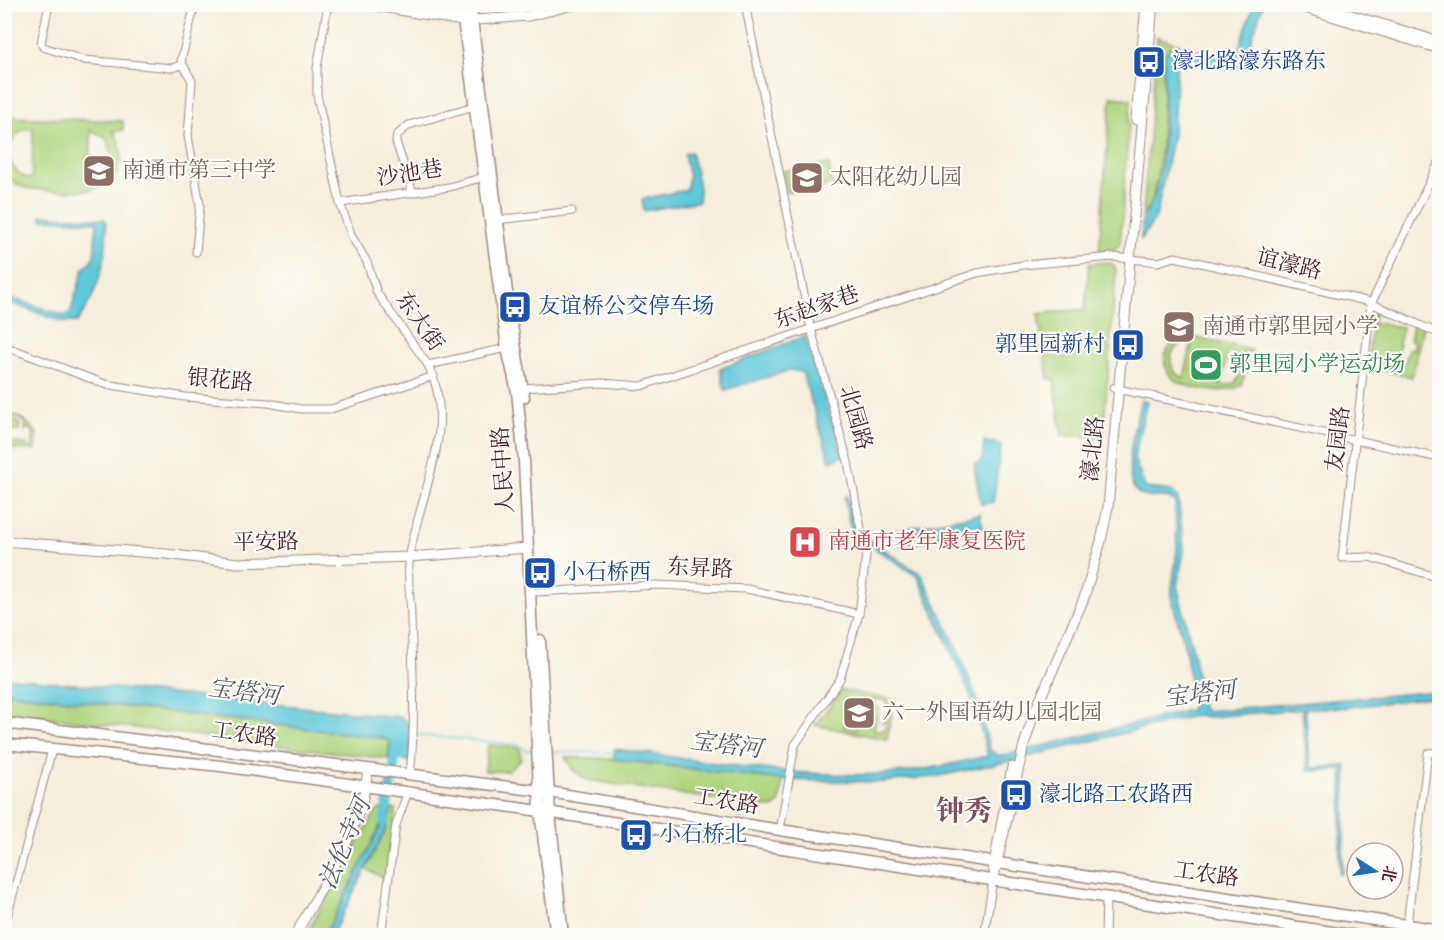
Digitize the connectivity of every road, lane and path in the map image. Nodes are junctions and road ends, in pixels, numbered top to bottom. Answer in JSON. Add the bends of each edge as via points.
{"nodes":[{"id":1,"x":49,"y":4,"type":"edge"},
{"id":2,"x":195,"y":4,"type":"edge"},
{"id":3,"x":328,"y":4,"type":"edge"},
{"id":4,"x":365,"y":4,"type":"edge"},
{"id":5,"x":418,"y":4,"type":"edge"},
{"id":6,"x":577,"y":4,"type":"edge"},
{"id":7,"x":745,"y":4,"type":"edge"},
{"id":8,"x":1146,"y":4,"type":"edge"},
{"id":9,"x":1153,"y":4,"type":"edge"},
{"id":10,"x":1292,"y":4,"type":"edge"},
{"id":11,"x":1316,"y":4,"type":"edge"},
{"id":12,"x":465,"y":5,"type":"edge"},
{"id":13,"x":467,"y":21,"type":"junction"},
{"id":14,"x":1440,"y":42,"type":"edge"},
{"id":15,"x":1440,"y":49,"type":"edge"},
{"id":16,"x":182,"y":65,"type":"junction"},
{"id":17,"x":474,"y":106,"type":"junction"},
{"id":18,"x":1440,"y":160,"type":"edge"},
{"id":19,"x":484,"y":177,"type":"junction"},
{"id":20,"x":413,"y":193,"type":"junction"},
{"id":21,"x":340,"y":203,"type":"junction"},
{"id":22,"x":572,"y":211,"type":"dead end"},
{"id":23,"x":498,"y":220,"type":"junction"},
{"id":24,"x":196,"y":252,"type":"dead end"},
{"id":25,"x":1127,"y":258,"type":"junction"},
{"id":26,"x":1371,"y":304,"type":"junction"},
{"id":27,"x":811,"y":329,"type":"junction"},
{"id":28,"x":1440,"y":334,"type":"edge"},
{"id":29,"x":4,"y":346,"type":"edge"},
{"id":30,"x":507,"y":348,"type":"junction"},
{"id":31,"x":428,"y":364,"type":"junction"},
{"id":32,"x":434,"y":376,"type":"junction"},
{"id":33,"x":523,"y":388,"type":"junction"},
{"id":34,"x":1116,"y":389,"type":"junction"},
{"id":35,"x":1357,"y":440,"type":"junction"},
{"id":36,"x":1440,"y":458,"type":"edge"},
{"id":37,"x":4,"y":541,"type":"edge"},
{"id":38,"x":529,"y":548,"type":"junction"},
{"id":39,"x":409,"y":557,"type":"junction"},
{"id":40,"x":1440,"y":578,"type":"edge"},
{"id":41,"x":537,"y":592,"type":"junction"},
{"id":42,"x":859,"y":614,"type":"junction"},
{"id":43,"x":4,"y":723,"type":"edge"},
{"id":44,"x":542,"y":742,"type":"junction"},
{"id":45,"x":4,"y":744,"type":"edge"},
{"id":46,"x":52,"y":750,"type":"junction"},
{"id":47,"x":1440,"y":752,"type":"edge"},
{"id":48,"x":368,"y":769,"type":"junction"},
{"id":49,"x":407,"y":774,"type":"junction"},
{"id":50,"x":366,"y":787,"type":"junction"},
{"id":51,"x":544,"y":792,"type":"junction"},
{"id":52,"x":403,"y":793,"type":"junction"},
{"id":53,"x":545,"y":812,"type":"junction"},
{"id":54,"x":780,"y":830,"type":"junction"},
{"id":55,"x":996,"y":862,"type":"junction"},
{"id":56,"x":993,"y":880,"type":"junction"},
{"id":57,"x":1107,"y":898,"type":"junction"},
{"id":58,"x":1407,"y":925,"type":"junction"},
{"id":59,"x":4,"y":928,"type":"edge"},
{"id":60,"x":1440,"y":930,"type":"edge"},
{"id":61,"x":1310,"y":932,"type":"edge"},
{"id":62,"x":295,"y":936,"type":"edge"},
{"id":63,"x":381,"y":936,"type":"edge"},
{"id":64,"x":556,"y":936,"type":"edge"},
{"id":65,"x":563,"y":936,"type":"edge"},
{"id":66,"x":984,"y":936,"type":"edge"},
{"id":67,"x":1105,"y":936,"type":"edge"},
{"id":68,"x":1358,"y":936,"type":"edge"}],
"edges":[{"from":1,"to":16,"type":"street","via":[[41,43],[44,47],[84,60],[172,68]]},
{"from":2,"to":16,"type":"street"},
{"from":3,"to":21,"type":"street","name":"东大街","via":[[317,68],[317,96]]},
{"from":4,"to":13,"type":"street"},
{"from":5,"to":12,"type":"street","via":[[438,8]]},
{"from":6,"to":13,"type":"street","via":[[529,16]]},
{"from":7,"to":27,"type":"street","name":"北园路"},
{"from":8,"to":25,"type":"street","name":"濠北路"},
{"from":9,"to":25,"type":"street","name":"濠北路"},
{"from":10,"to":15,"type":"street"},
{"from":11,"to":14,"type":"street"},
{"from":12,"to":13,"type":"main road","name":"人民中路"},
{"from":13,"to":17,"type":"main road","name":"人民中路"},
{"from":13,"to":23,"type":"main road","name":"人民中路"},
{"from":16,"to":24,"type":"street","via":[[192,81],[188,136],[200,206]]},
{"from":17,"to":19,"type":"main road","name":"人民中路"},
{"from":17,"to":20,"type":"street","via":[[409,125],[397,135]]},
{"from":18,"to":26,"type":"street","name":"友园路"},
{"from":19,"to":20,"type":"street","name":"沙池巷"},
{"from":19,"to":30,"type":"main road","name":"人民中路"},
{"from":20,"to":21,"type":"street","name":"沙池巷"},
{"from":21,"to":31,"type":"street","name":"东大街","via":[[377,293]]},
{"from":22,"to":23,"type":"street"},
{"from":23,"to":33,"type":"main road","name":"人民中路"},
{"from":25,"to":26,"type":"street","name":"谊濠路","via":[[1158,262],[1175,257]]},
{"from":25,"to":27,"type":"street","name":"东赵家巷","via":[[988,270]]},
{"from":25,"to":34,"type":"street","name":"濠北路"},
{"from":26,"to":28,"type":"street","name":"谊濠路"},
{"from":26,"to":35,"type":"street","name":"友园路"},
{"from":27,"to":33,"type":"street","name":"东赵家巷","via":[[640,386],[602,383]]},
{"from":27,"to":42,"type":"street","name":"北园路","via":[[849,462],[863,533],[866,566]]},
{"from":29,"to":32,"type":"street","name":"银花路","via":[[105,384],[301,410],[331,409]]},
{"from":30,"to":31,"type":"street"},
{"from":30,"to":38,"type":"main road","name":"人民中路","via":[[518,400]]},
{"from":31,"to":32,"type":"street","name":"东大街"},
{"from":32,"to":39,"type":"street","name":"东大街","via":[[441,428]]},
{"from":33,"to":41,"type":"main road","name":"人民中路","via":[[531,460]]},
{"from":34,"to":35,"type":"street"},
{"from":34,"to":55,"type":"street","name":"濠北路","via":[[1095,541],[1021,745]]},
{"from":35,"to":36,"type":"street"},
{"from":35,"to":40,"type":"street","name":"友园路","via":[[1342,558],[1368,557]]},
{"from":37,"to":39,"type":"street","name":"平安路","via":[[230,563]]},
{"from":38,"to":39,"type":"street","name":"平安路"},
{"from":38,"to":44,"type":"main road","name":"人民中路"},
{"from":39,"to":49,"type":"street","name":"东大街","via":[[416,726]]},
{"from":41,"to":42,"type":"street","name":"东昇路","via":[[656,585],[747,589]]},
{"from":41,"to":44,"type":"main road","name":"人民中路"},
{"from":42,"to":54,"type":"street","name":"北园路","via":[[840,679],[795,745]]},
{"from":43,"to":48,"type":"main road","name":"工农路"},
{"from":44,"to":51,"type":"main road","name":"人民中路"},
{"from":45,"to":46,"type":"main road","name":"工农路"},
{"from":46,"to":50,"type":"main road","name":"工农路","via":[[221,766]]},
{"from":46,"to":59,"type":"street"},
{"from":47,"to":58,"type":"street","via":[[1428,753]]},
{"from":48,"to":49,"type":"main road","name":"工农路"},
{"from":48,"to":50,"type":"street"},
{"from":49,"to":51,"type":"main road","name":"工农路"},
{"from":50,"to":52,"type":"main road","name":"工农路"},
{"from":50,"to":62,"type":"street","via":[[357,821]]},
{"from":51,"to":53,"type":"main road","name":"人民中路"},
{"from":51,"to":54,"type":"main road","name":"工农路"},
{"from":52,"to":53,"type":"main road","name":"工农路"},
{"from":52,"to":63,"type":"street"},
{"from":53,"to":56,"type":"main road","name":"工农路"},
{"from":53,"to":64,"type":"main road","name":"人民中路"},
{"from":53,"to":65,"type":"main road","name":"人民中路"},
{"from":54,"to":55,"type":"main road","name":"工农路"},
{"from":55,"to":56,"type":"street","name":"濠北路"},
{"from":55,"to":58,"type":"main road","name":"工农路"},
{"from":56,"to":57,"type":"main road","name":"工农路"},
{"from":56,"to":66,"type":"street","name":"濠北路"},
{"from":57,"to":61,"type":"main road","name":"工农路"},
{"from":57,"to":67,"type":"street"},
{"from":58,"to":60,"type":"main road","name":"工农路"},
{"from":61,"to":68,"type":"main road","name":"工农路"}]}
